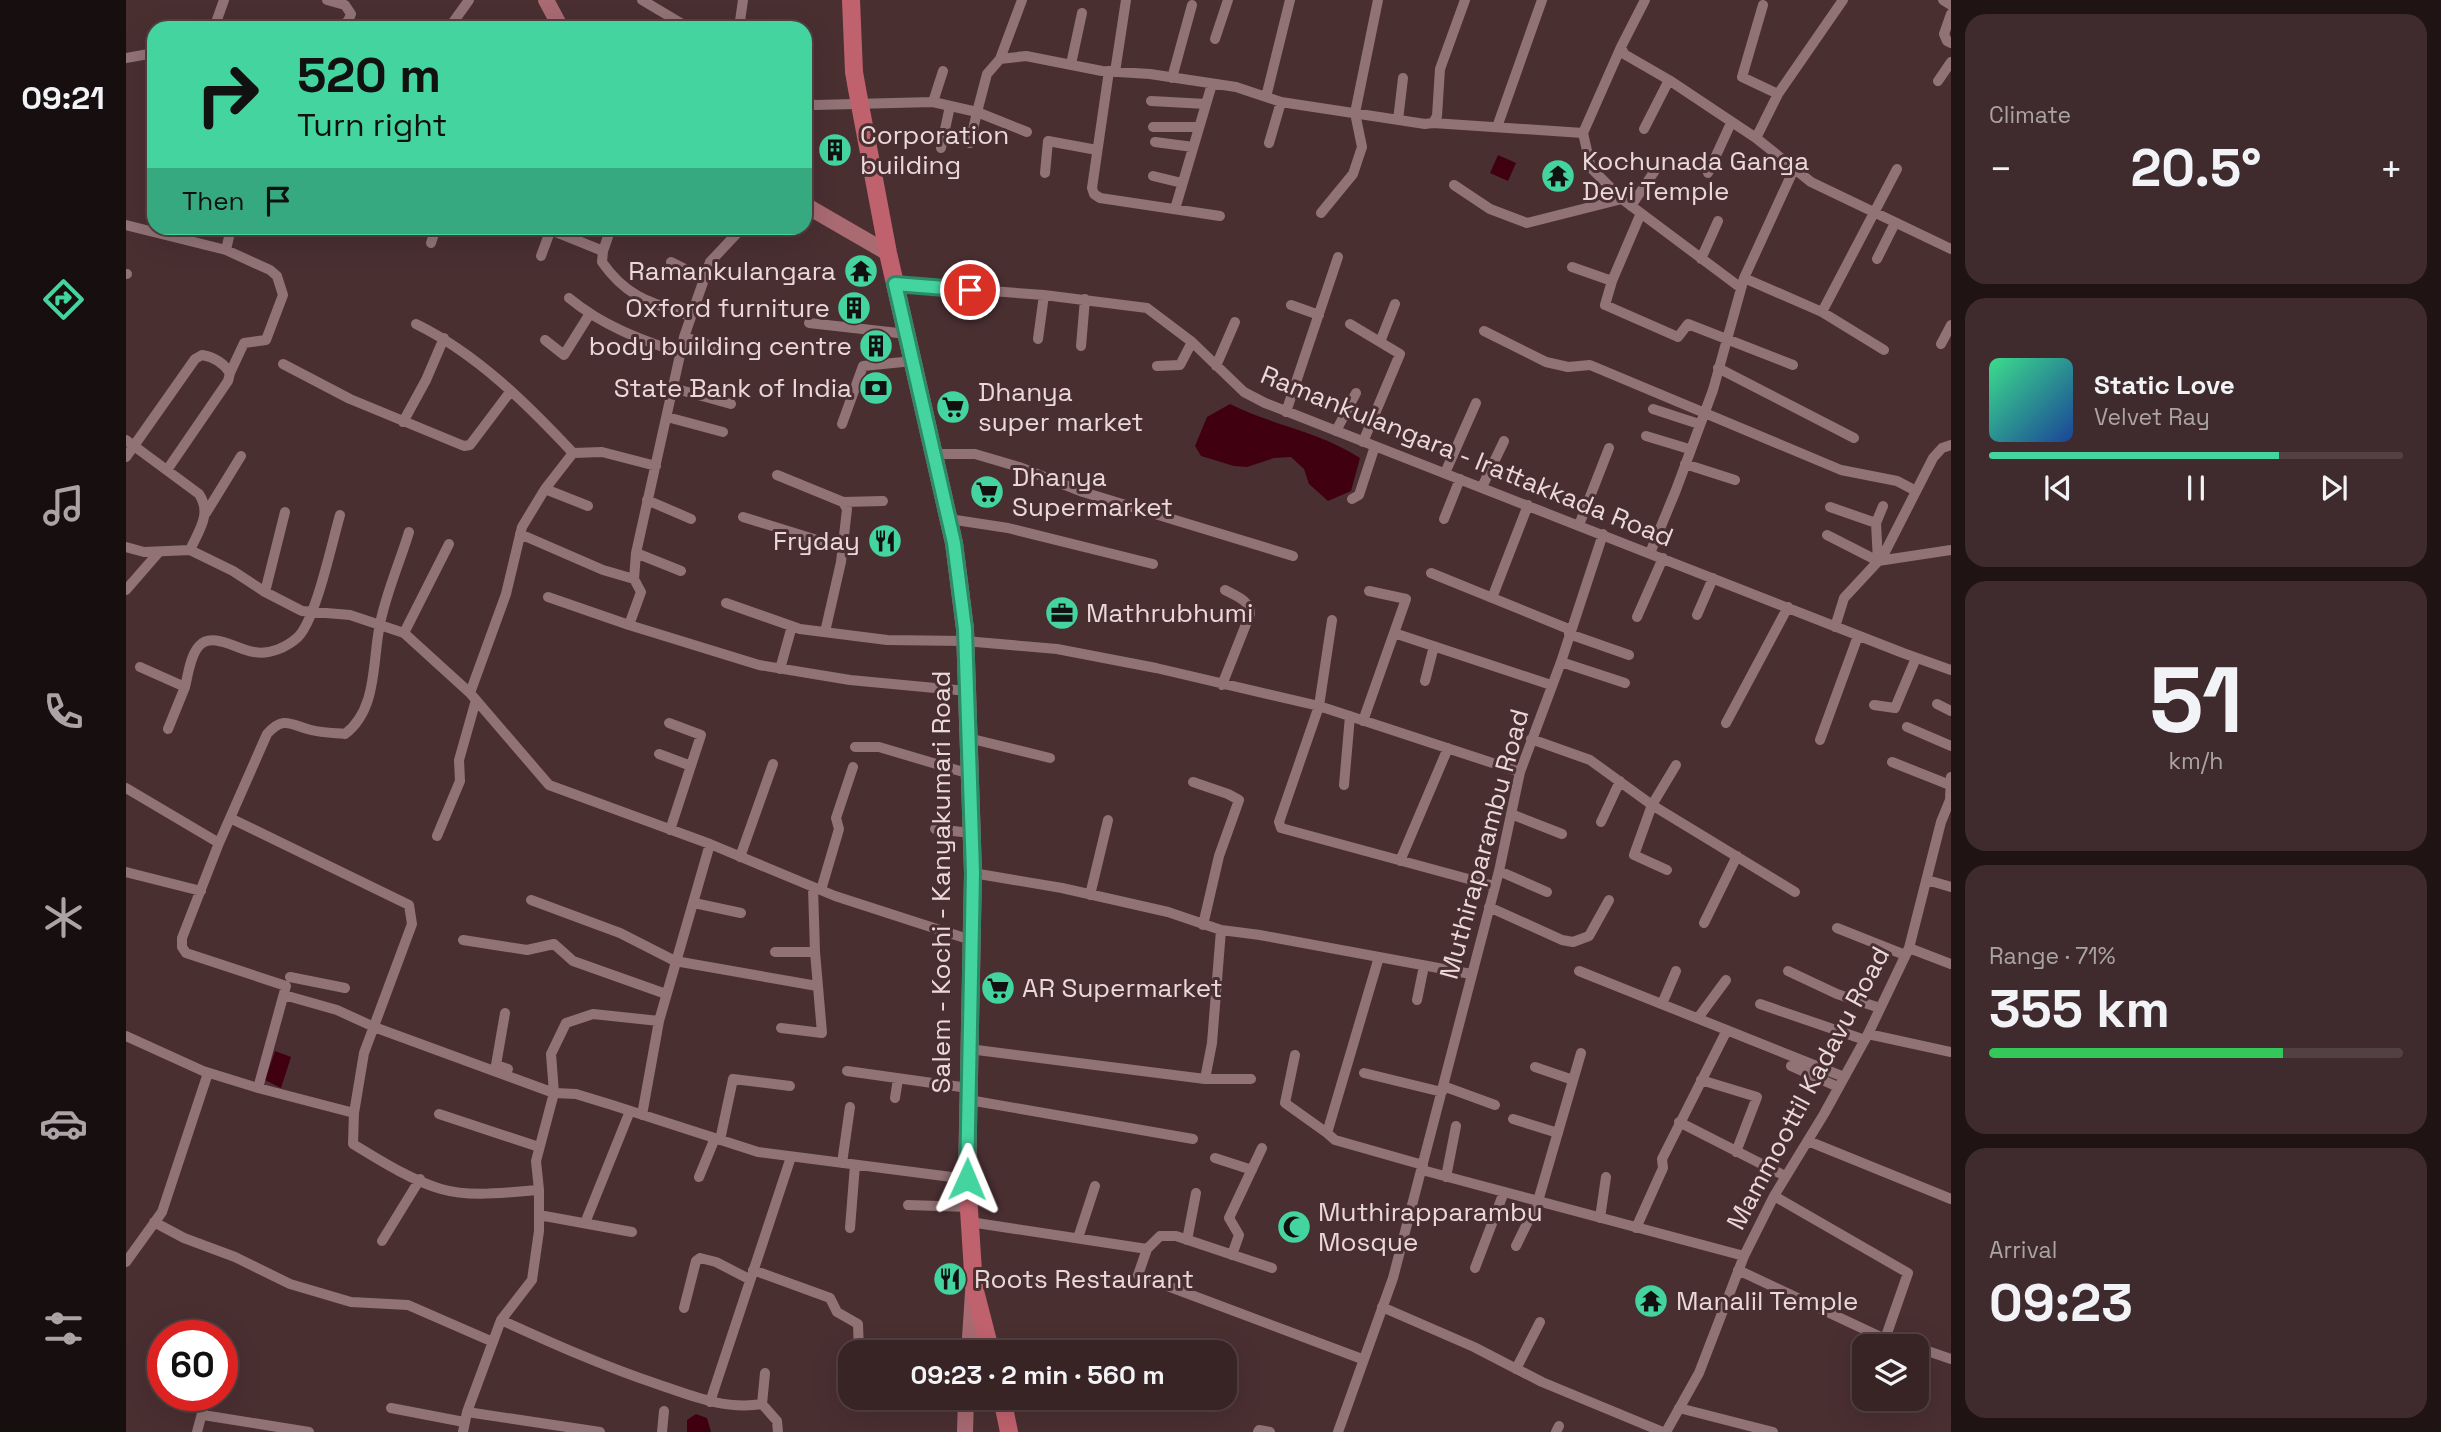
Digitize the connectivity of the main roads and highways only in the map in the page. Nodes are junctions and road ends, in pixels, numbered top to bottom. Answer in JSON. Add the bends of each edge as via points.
{"nodes":[{"id":1,"x":546,"y":0,"type":"edge"},
{"id":2,"x":850,"y":0,"type":"edge"},
{"id":3,"x":557,"y":21,"type":"edge"},
{"id":4,"x":812,"y":209,"type":"edge"},
{"id":5,"x":888,"y":253,"type":"junction"},
{"id":6,"x":974,"y":1287,"type":"junction"},
{"id":7,"x":970,"y":1340,"type":"edge"},
{"id":8,"x":988,"y":1340,"type":"edge"},
{"id":9,"x":966,"y":1410,"type":"edge"},
{"id":10,"x":1004,"y":1410,"type":"edge"},
{"id":11,"x":965,"y":1432,"type":"edge"},
{"id":12,"x":1009,"y":1432,"type":"edge"}],
"edges":[{"from":1,"to":3,"type":"main road"},
{"from":2,"to":5,"type":"main road","name":"Salem - Kochi - Kanyakumari Road","via":[[854,72]]},
{"from":4,"to":5,"type":"main road"},
{"from":5,"to":6,"type":"main road","name":"Salem - Kochi - Kanyakumari Road","via":[[954,543],[965,641],[973,873],[967,1179]]},
{"from":6,"to":7,"type":"main road"},
{"from":6,"to":8,"type":"main road","name":"Salem - Kochi - Kanyakumari Road"},
{"from":9,"to":11,"type":"main road"},
{"from":10,"to":12,"type":"main road"}]}
